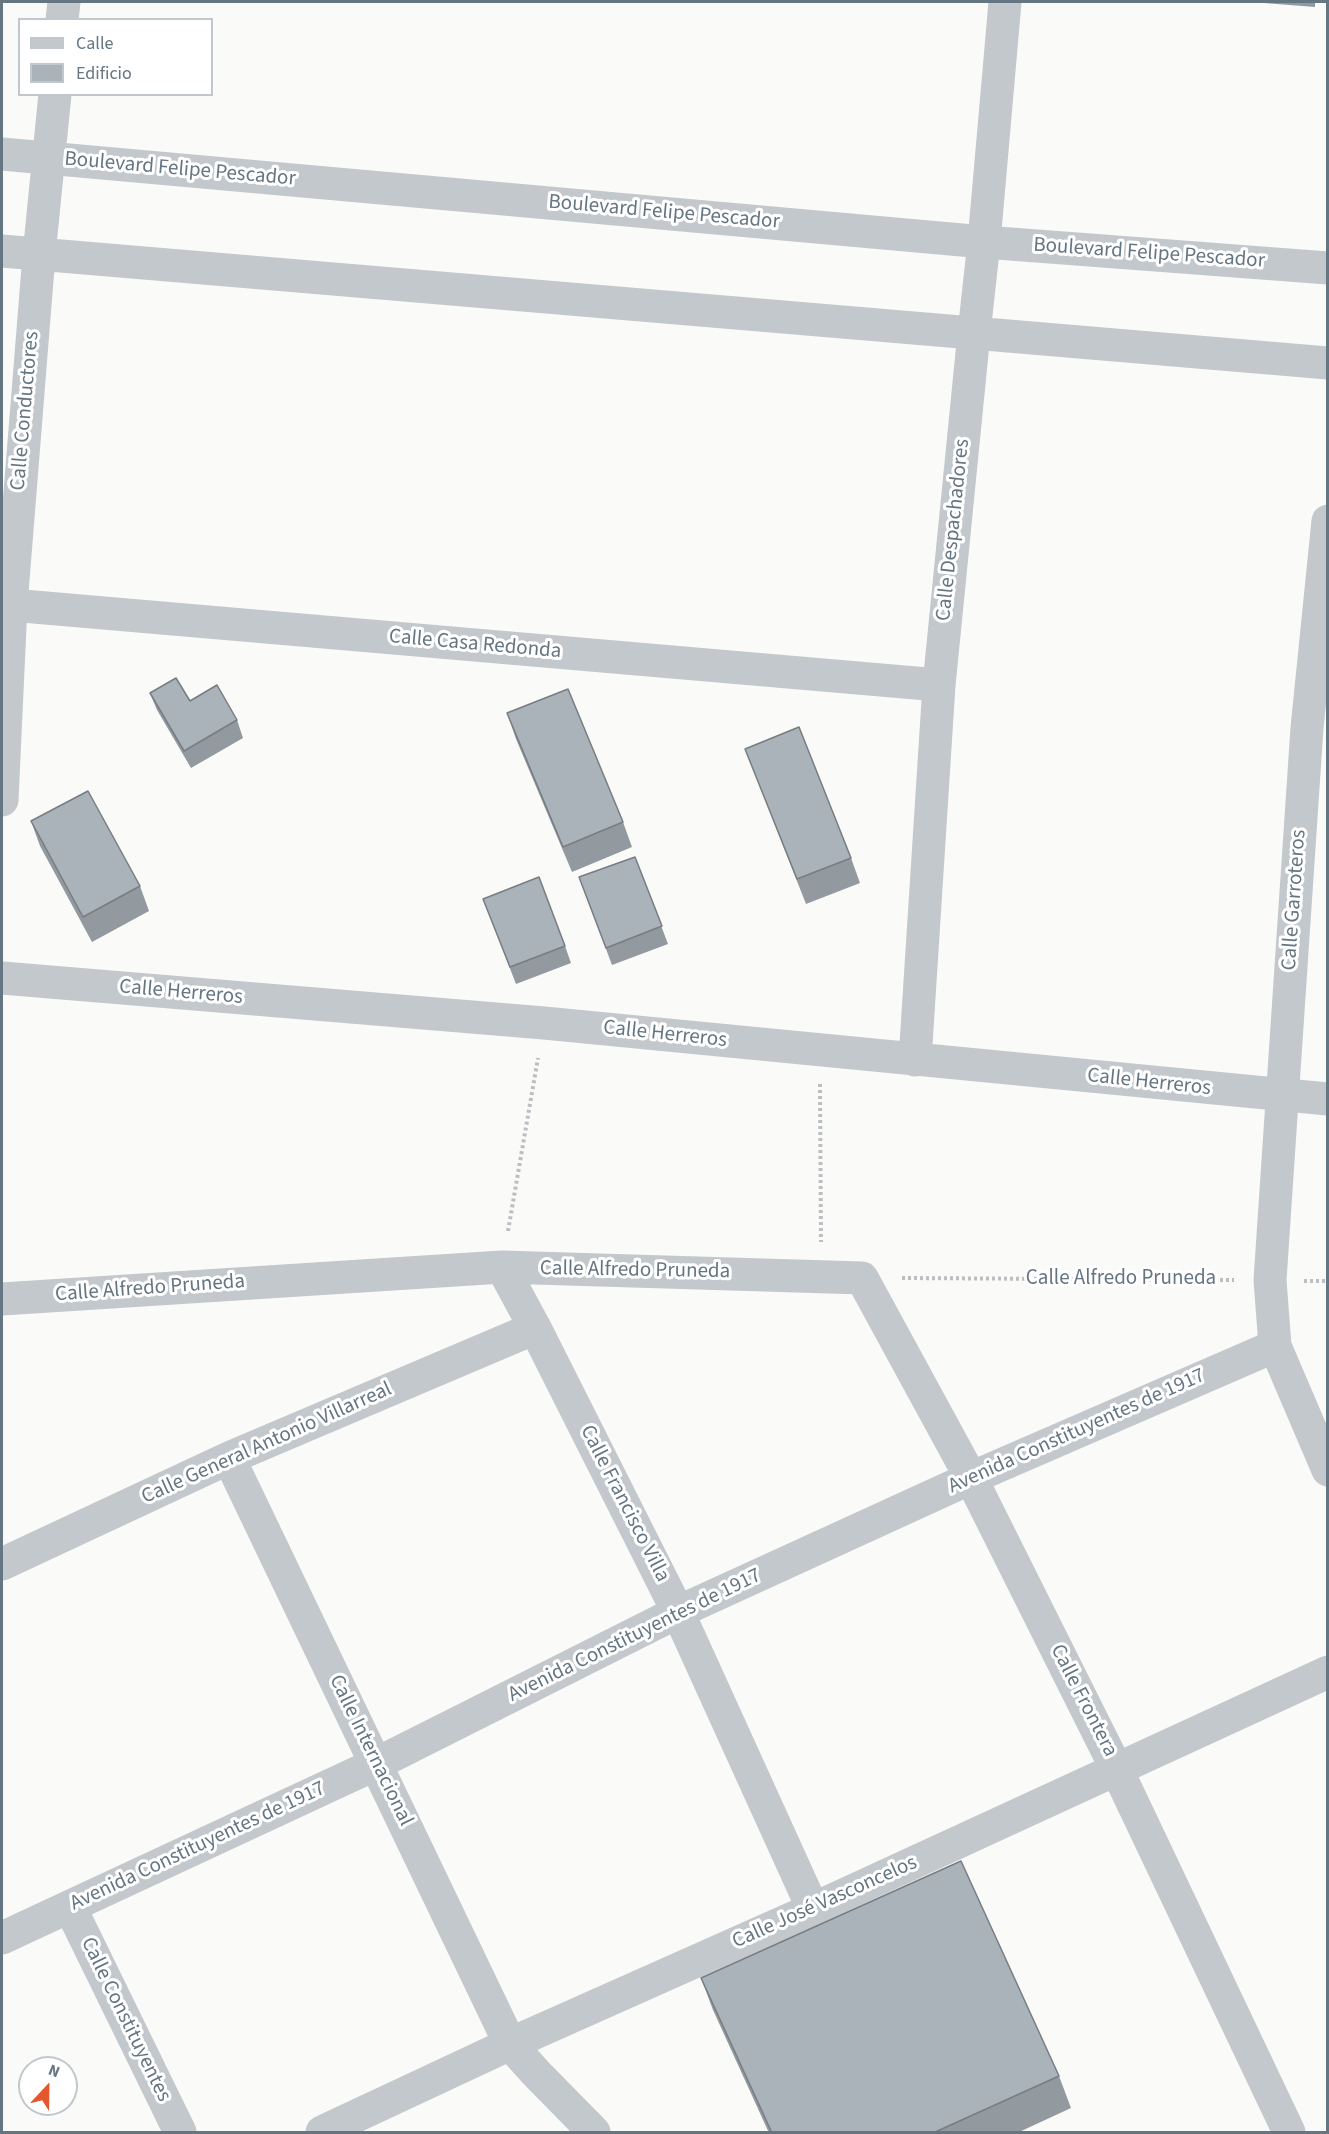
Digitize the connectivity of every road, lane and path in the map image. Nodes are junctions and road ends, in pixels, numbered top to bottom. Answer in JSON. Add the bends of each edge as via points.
{"nodes":[{"id":1,"x":64,"y":2,"type":"edge"},
{"id":2,"x":1005,"y":2,"type":"edge"},
{"id":3,"x":62,"y":18,"type":"edge"},
{"id":4,"x":55,"y":96,"type":"edge"},
{"id":5,"x":2,"y":154,"type":"edge"},
{"id":6,"x":49,"y":158,"type":"junction"},
{"id":7,"x":984,"y":242,"type":"junction"},
{"id":8,"x":2,"y":251,"type":"edge"},
{"id":9,"x":39,"y":255,"type":"junction"},
{"id":10,"x":1328,"y":268,"type":"edge"},
{"id":11,"x":974,"y":333,"type":"junction"},
{"id":12,"x":1328,"y":363,"type":"edge"},
{"id":13,"x":1328,"y":521,"type":"edge"},
{"id":14,"x":11,"y":604,"type":"junction"},
{"id":15,"x":939,"y":685,"type":"junction"},
{"id":16,"x":1317,"y":729,"type":"edge"},
{"id":17,"x":2,"y":800,"type":"edge"},
{"id":18,"x":2,"y":978,"type":"edge"},
{"id":19,"x":544,"y":1023,"type":"junction"},
{"id":20,"x":820,"y":1050,"type":"junction"},
{"id":21,"x":915,"y":1060,"type":"junction"},
{"id":22,"x":1282,"y":1096,"type":"junction"},
{"id":23,"x":1328,"y":1099,"type":"edge"},
{"id":24,"x":502,"y":1267,"type":"junction"},
{"id":25,"x":821,"y":1275,"type":"junction"},
{"id":26,"x":862,"y":1278,"type":"junction"},
{"id":27,"x":1270,"y":1280,"type":"junction"},
{"id":28,"x":2,"y":1299,"type":"edge"},
{"id":29,"x":535,"y":1328,"type":"junction"},
{"id":30,"x":1275,"y":1346,"type":"junction"},
{"id":31,"x":229,"y":1458,"type":"junction"},
{"id":32,"x":1328,"y":1470,"type":"edge"},
{"id":33,"x":971,"y":1478,"type":"junction"},
{"id":34,"x":2,"y":1564,"type":"edge"},
{"id":35,"x":678,"y":1612,"type":"junction"},
{"id":36,"x":1328,"y":1672,"type":"edge"},
{"id":37,"x":376,"y":1764,"type":"junction"},
{"id":38,"x":1117,"y":1770,"type":"junction"},
{"id":39,"x":70,"y":1907,"type":"junction"},
{"id":40,"x":813,"y":1909,"type":"junction"},
{"id":41,"x":2,"y":1938,"type":"edge"},
{"id":42,"x":510,"y":2044,"type":"junction"},
{"id":43,"x":180,"y":2133,"type":"edge"},
{"id":44,"x":322,"y":2133,"type":"edge"},
{"id":45,"x":594,"y":2133,"type":"edge"},
{"id":46,"x":1289,"y":2133,"type":"edge"}],
"edges":[{"from":1,"to":3,"type":"street"},
{"from":2,"to":7,"type":"street","name":"Calle Despachadores"},
{"from":4,"to":6,"type":"street","name":"Calle Conductores"},
{"from":5,"to":6,"type":"street","name":"Boulevard Felipe Pescador"},
{"from":6,"to":7,"type":"street","name":"Boulevard Felipe Pescador"},
{"from":6,"to":9,"type":"street","name":"Calle Conductores"},
{"from":7,"to":10,"type":"street","name":"Boulevard Felipe Pescador"},
{"from":7,"to":11,"type":"street","name":"Calle Despachadores"},
{"from":8,"to":9,"type":"street"},
{"from":9,"to":11,"type":"street"},
{"from":9,"to":14,"type":"street","name":"Calle Conductores"},
{"from":11,"to":12,"type":"street"},
{"from":11,"to":15,"type":"street","name":"Calle Despachadores"},
{"from":13,"to":16,"type":"street","name":"Calle Garroteros"},
{"from":14,"to":15,"type":"street","name":"Calle Casa Redonda"},
{"from":14,"to":17,"type":"street","name":"Calle Conductores"},
{"from":15,"to":21,"type":"street","name":"Calle Despachadores"},
{"from":16,"to":22,"type":"street","name":"Calle Garroteros"},
{"from":18,"to":19,"type":"street","name":"Calle Herreros"},
{"from":19,"to":20,"type":"street","name":"Calle Herreros"},
{"from":19,"to":24,"type":"path"},
{"from":20,"to":21,"type":"street","name":"Calle Herreros"},
{"from":20,"to":25,"type":"path"},
{"from":21,"to":22,"type":"street","name":"Calle Herreros"},
{"from":22,"to":23,"type":"street","name":"Calle Herreros"},
{"from":22,"to":27,"type":"street","name":"Calle Garroteros"},
{"from":24,"to":25,"type":"street","name":"Calle Alfredo Pruneda"},
{"from":24,"to":28,"type":"street","name":"Calle Alfredo Pruneda"},
{"from":24,"to":29,"type":"street","name":"Calle Francisco Villa"},
{"from":25,"to":26,"type":"street","name":"Calle Alfredo Pruneda"},
{"from":26,"to":27,"type":"path","name":"Calle Alfredo Pruneda"},
{"from":26,"to":33,"type":"street","name":"Calle Frontera"},
{"from":27,"to":30,"type":"street","name":"Calle Garroteros"},
{"from":29,"to":31,"type":"street","name":"Calle General Antonio Villarreal"},
{"from":29,"to":35,"type":"street","name":"Calle Francisco Villa"},
{"from":30,"to":32,"type":"street","name":"Calle Garroteros"},
{"from":30,"to":33,"type":"street","name":"Avenida Constituyentes de 1917"},
{"from":31,"to":34,"type":"street","name":"Calle General Antonio Villarreal"},
{"from":31,"to":37,"type":"street","name":"Calle Internacional"},
{"from":33,"to":35,"type":"street","name":"Avenida Constituyentes de 1917"},
{"from":33,"to":38,"type":"street","name":"Calle Frontera"},
{"from":35,"to":37,"type":"street","name":"Avenida Constituyentes de 1917"},
{"from":35,"to":40,"type":"street","name":"Calle Francisco Villa"},
{"from":36,"to":38,"type":"street","name":"Calle José Vasconcelos"},
{"from":37,"to":39,"type":"street","name":"Avenida Constituyentes de 1917"},
{"from":37,"to":42,"type":"street","name":"Calle Internacional"},
{"from":38,"to":40,"type":"street","name":"Calle José Vasconcelos"},
{"from":38,"to":46,"type":"street","name":"Calle Frontera"},
{"from":39,"to":41,"type":"street","name":"Avenida Constituyentes de 1917"},
{"from":39,"to":43,"type":"street","name":"Calle Constituyentes"},
{"from":40,"to":42,"type":"street","name":"Calle José Vasconcelos"},
{"from":42,"to":44,"type":"street","name":"Calle José Vasconcelos"},
{"from":42,"to":45,"type":"street","name":"Calle Internacional"}]}
